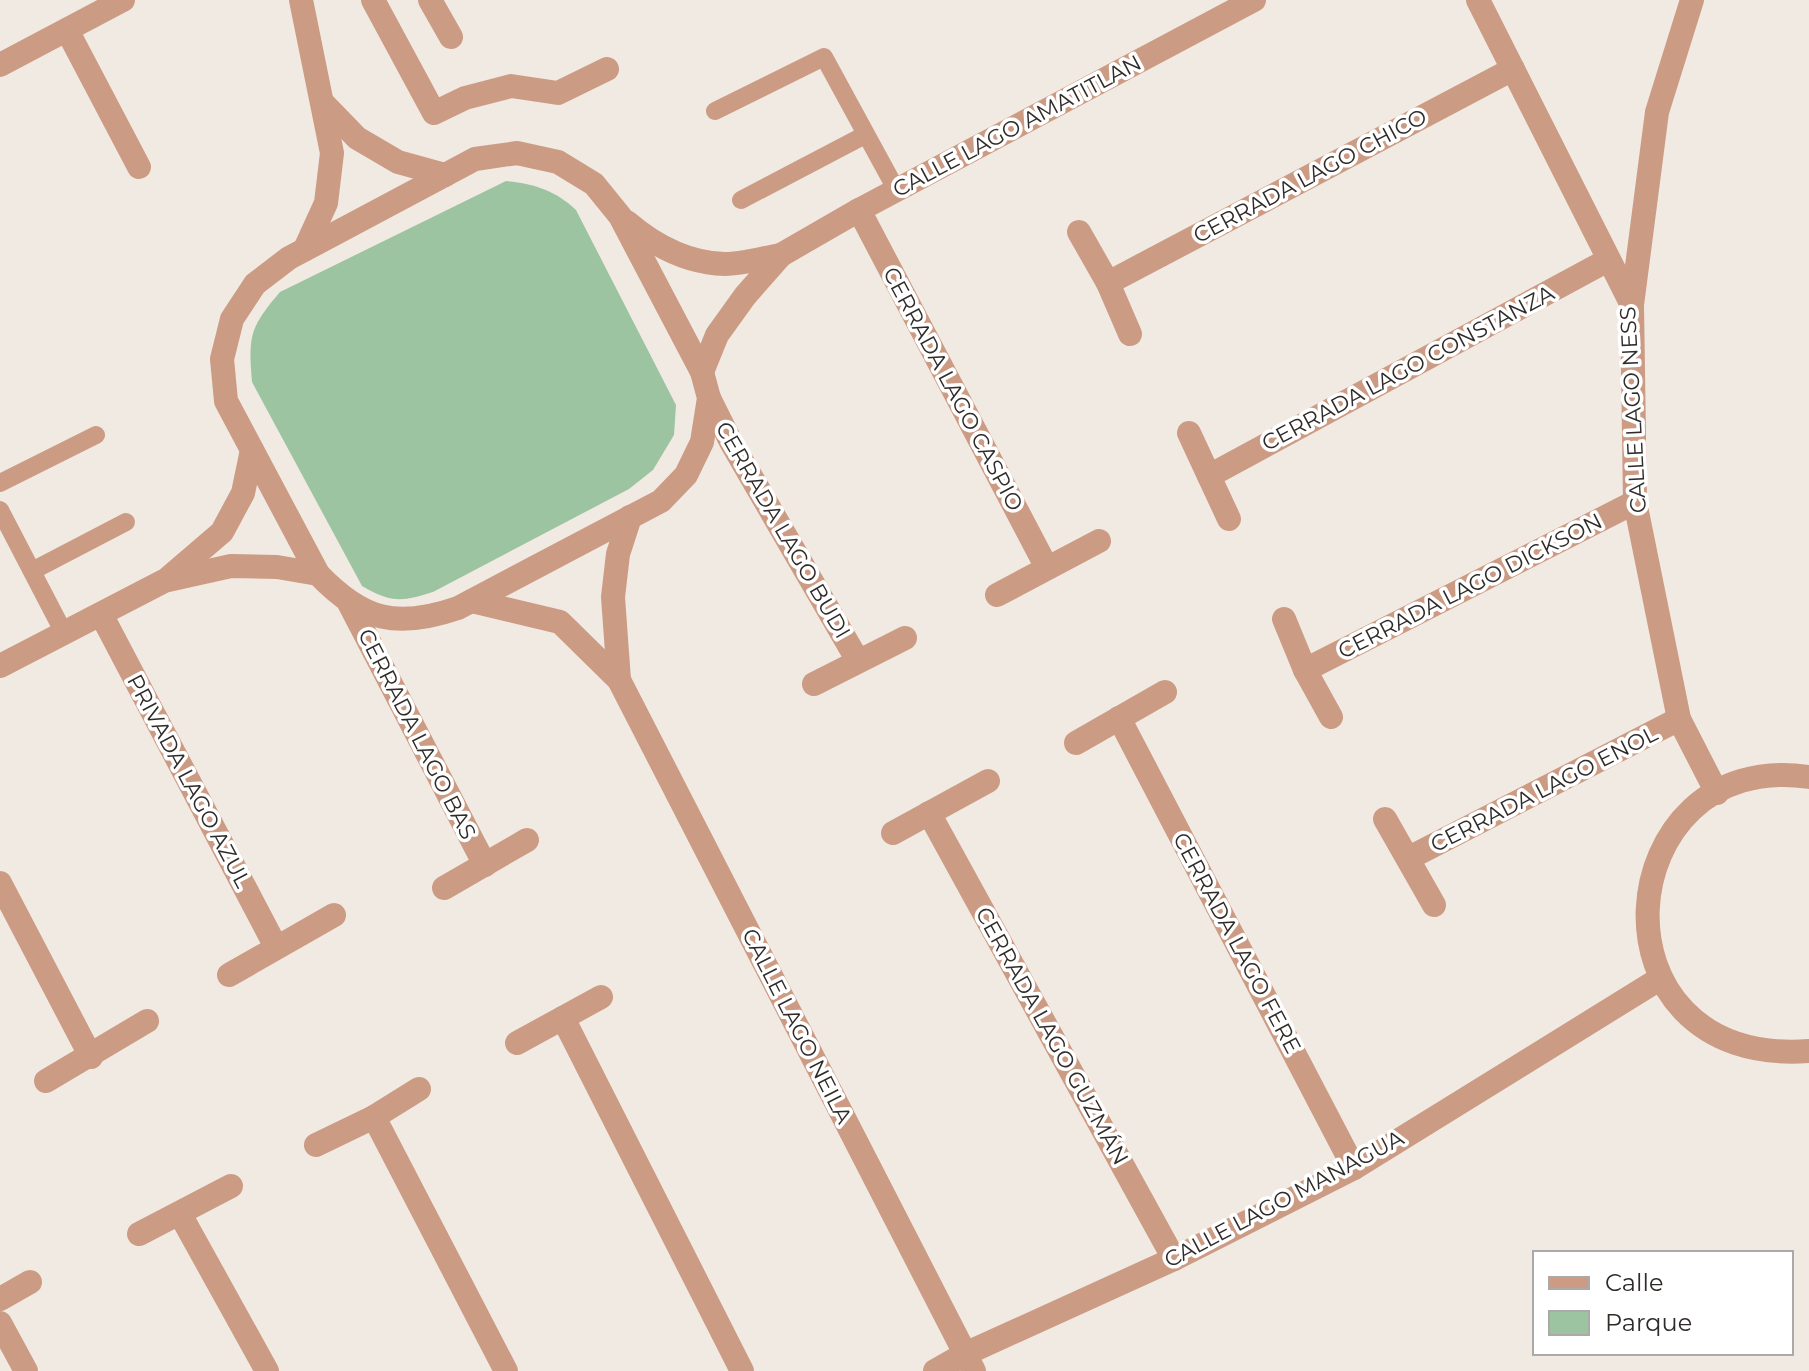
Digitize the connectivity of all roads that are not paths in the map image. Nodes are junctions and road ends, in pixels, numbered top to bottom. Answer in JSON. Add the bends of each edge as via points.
{"nodes":[{"id":1,"x":123,"y":0,"type":"edge"},
{"id":2,"x":301,"y":0,"type":"edge"},
{"id":3,"x":373,"y":0,"type":"edge"},
{"id":4,"x":430,"y":0,"type":"edge"},
{"id":5,"x":1254,"y":0,"type":"edge"},
{"id":6,"x":1478,"y":0,"type":"edge"},
{"id":7,"x":1692,"y":0,"type":"edge"},
{"id":8,"x":67,"y":30,"type":"junction"},
{"id":9,"x":451,"y":37,"type":"dead end"},
{"id":10,"x":0,"y":65,"type":"edge"},
{"id":11,"x":607,"y":69,"type":"dead end"},
{"id":12,"x":1513,"y":69,"type":"junction"},
{"id":13,"x":323,"y":103,"type":"junction"},
{"id":14,"x":715,"y":111,"type":"dead end"},
{"id":15,"x":865,"y":135,"type":"junction"},
{"id":16,"x":139,"y":167,"type":"dead end"},
{"id":17,"x":445,"y":175,"type":"junction"},
{"id":18,"x":897,"y":191,"type":"junction"},
{"id":19,"x":741,"y":200,"type":"dead end"},
{"id":20,"x":859,"y":210,"type":"junction"},
{"id":21,"x":620,"y":216,"type":"junction"},
{"id":22,"x":1079,"y":232,"type":"dead end"},
{"id":23,"x":305,"y":249,"type":"junction"},
{"id":24,"x":781,"y":255,"type":"junction"},
{"id":25,"x":1608,"y":260,"type":"junction"},
{"id":26,"x":1108,"y":283,"type":"junction"},
{"id":27,"x":1632,"y":305,"type":"junction"},
{"id":28,"x":1130,"y":334,"type":"dead end"},
{"id":29,"x":702,"y":372,"type":"junction"},
{"id":30,"x":709,"y":398,"type":"junction"},
{"id":31,"x":1189,"y":433,"type":"dead end"},
{"id":32,"x":96,"y":435,"type":"dead end"},
{"id":33,"x":252,"y":450,"type":"junction"},
{"id":34,"x":1209,"y":476,"type":"junction"},
{"id":35,"x":0,"y":483,"type":"edge"},
{"id":36,"x":1635,"y":502,"type":"junction"},
{"id":37,"x":0,"y":510,"type":"edge"},
{"id":38,"x":630,"y":517,"type":"junction"},
{"id":39,"x":1229,"y":519,"type":"dead end"},
{"id":40,"x":126,"y":522,"type":"dead end"},
{"id":41,"x":1099,"y":541,"type":"dead end"},
{"id":42,"x":1047,"y":568,"type":"junction"},
{"id":43,"x":32,"y":571,"type":"junction"},
{"id":44,"x":318,"y":574,"type":"junction"},
{"id":45,"x":166,"y":580,"type":"junction"},
{"id":46,"x":997,"y":595,"type":"dead end"},
{"id":47,"x":472,"y":601,"type":"junction"},
{"id":48,"x":349,"y":603,"type":"junction"},
{"id":49,"x":101,"y":614,"type":"junction"},
{"id":50,"x":1284,"y":619,"type":"dead end"},
{"id":51,"x":64,"y":633,"type":"junction"},
{"id":52,"x":905,"y":638,"type":"dead end"},
{"id":53,"x":858,"y":661,"type":"junction"},
{"id":54,"x":0,"y":666,"type":"edge"},
{"id":55,"x":1305,"y":670,"type":"junction"},
{"id":56,"x":619,"y":680,"type":"junction"},
{"id":57,"x":814,"y":684,"type":"dead end"},
{"id":58,"x":1165,"y":692,"type":"dead end"},
{"id":59,"x":1331,"y":717,"type":"dead end"},
{"id":60,"x":1119,"y":718,"type":"junction"},
{"id":61,"x":1679,"y":719,"type":"junction"},
{"id":62,"x":1076,"y":743,"type":"dead end"},
{"id":63,"x":1809,"y":777,"type":"edge"},
{"id":64,"x":988,"y":781,"type":"dead end"},
{"id":65,"x":1717,"y":793,"type":"junction"},
{"id":66,"x":929,"y":813,"type":"junction"},
{"id":67,"x":1385,"y":819,"type":"dead end"},
{"id":68,"x":893,"y":833,"type":"dead end"},
{"id":69,"x":527,"y":840,"type":"dead end"},
{"id":70,"x":1409,"y":858,"type":"junction"},
{"id":71,"x":485,"y":865,"type":"junction"},
{"id":72,"x":0,"y":883,"type":"edge"},
{"id":73,"x":444,"y":888,"type":"dead end"},
{"id":74,"x":1434,"y":905,"type":"dead end"},
{"id":75,"x":334,"y":915,"type":"dead end"},
{"id":76,"x":276,"y":947,"type":"junction"},
{"id":77,"x":229,"y":975,"type":"dead end"},
{"id":78,"x":1661,"y":978,"type":"junction"},
{"id":79,"x":601,"y":997,"type":"dead end"},
{"id":80,"x":563,"y":1018,"type":"junction"},
{"id":81,"x":147,"y":1021,"type":"dead end"},
{"id":82,"x":517,"y":1043,"type":"dead end"},
{"id":83,"x":1809,"y":1051,"type":"edge"},
{"id":84,"x":91,"y":1057,"type":"junction"},
{"id":85,"x":46,"y":1081,"type":"dead end"},
{"id":86,"x":419,"y":1089,"type":"dead end"},
{"id":87,"x":374,"y":1117,"type":"junction"},
{"id":88,"x":316,"y":1145,"type":"dead end"},
{"id":89,"x":1354,"y":1168,"type":"junction"},
{"id":90,"x":231,"y":1186,"type":"dead end"},
{"id":91,"x":180,"y":1214,"type":"junction"},
{"id":92,"x":139,"y":1234,"type":"dead end"},
{"id":93,"x":1174,"y":1259,"type":"junction"},
{"id":94,"x":30,"y":1282,"type":"dead end"},
{"id":95,"x":0,"y":1299,"type":"edge"},
{"id":96,"x":0,"y":1323,"type":"edge"},
{"id":97,"x":970,"y":1362,"type":"edge"},
{"id":98,"x":26,"y":1371,"type":"edge"},
{"id":99,"x":267,"y":1371,"type":"edge"},
{"id":100,"x":506,"y":1371,"type":"edge"},
{"id":101,"x":742,"y":1371,"type":"edge"},
{"id":102,"x":935,"y":1371,"type":"edge"}],
"edges":[{"from":1,"to":8,"type":"street"},
{"from":2,"to":13,"type":"street"},
{"from":3,"to":11,"type":"street","via":[[434,113],[511,86],[558,93]]},
{"from":4,"to":9,"type":"street"},
{"from":5,"to":18,"type":"street","name":"CALLE LAGO AMATITLAN"},
{"from":6,"to":12,"type":"street","name":"CALLE LAGO NESS"},
{"from":7,"to":27,"type":"street","via":[[1657,112]]},
{"from":8,"to":10,"type":"street"},
{"from":8,"to":16,"type":"street"},
{"from":12,"to":25,"type":"street","name":"CALLE LAGO NESS"},
{"from":12,"to":26,"type":"street","name":"CERRADA LAGO CHICO"},
{"from":13,"to":17,"type":"street","via":[[357,138],[377,150],[398,162]]},
{"from":13,"to":23,"type":"street","via":[[332,153],[326,203]]},
{"from":14,"to":15,"type":"lane","via":[[824,57]]},
{"from":15,"to":18,"type":"lane"},
{"from":15,"to":19,"type":"lane"},
{"from":17,"to":21,"type":"street","via":[[475,159],[517,153],[558,162],[594,184]]},
{"from":17,"to":23,"type":"street"},
{"from":18,"to":20,"type":"street","name":"CALLE LAGO AMATITLAN"},
{"from":20,"to":24,"type":"street","name":"CALLE LAGO AMATITLAN"},
{"from":20,"to":42,"type":"street","name":"CERRADA LAGO CASPIO"},
{"from":21,"to":24,"type":"street","via":[[650,241],[686,258],[725,264]]},
{"from":21,"to":29,"type":"street"},
{"from":22,"to":26,"type":"street"},
{"from":23,"to":33,"type":"street","via":[[255,284],[232,319],[222,359],[226,401]]},
{"from":24,"to":29,"type":"street","via":[[717,335]]},
{"from":25,"to":27,"type":"street","name":"CALLE LAGO NESS"},
{"from":25,"to":34,"type":"street","name":"CERRADA LAGO CONSTANZA"},
{"from":26,"to":28,"type":"street"},
{"from":27,"to":36,"type":"street","name":"CALLE LAGO NESS"},
{"from":29,"to":30,"type":"street"},
{"from":30,"to":38,"type":"street","via":[[702,442],[686,475],[661,501]]},
{"from":30,"to":53,"type":"street","name":"CERRADA LAGO BUDI"},
{"from":31,"to":34,"type":"street"},
{"from":32,"to":35,"type":"lane"},
{"from":33,"to":44,"type":"street"},
{"from":33,"to":45,"type":"street","via":[[243,493],[222,532]]},
{"from":34,"to":39,"type":"street"},
{"from":36,"to":55,"type":"street","name":"CERRADA LAGO DICKSON"},
{"from":36,"to":61,"type":"street","name":"CALLE LAGO NESS"},
{"from":37,"to":43,"type":"lane"},
{"from":38,"to":47,"type":"street"},
{"from":38,"to":56,"type":"street","via":[[618,554],[613,597]]},
{"from":40,"to":43,"type":"lane"},
{"from":41,"to":42,"type":"street"},
{"from":42,"to":46,"type":"street"},
{"from":43,"to":51,"type":"lane"},
{"from":44,"to":45,"type":"street","via":[[231,566]]},
{"from":44,"to":48,"type":"street"},
{"from":45,"to":49,"type":"street"},
{"from":47,"to":48,"type":"street","via":[[429,619],[397,620]]},
{"from":47,"to":56,"type":"street","via":[[560,622]]},
{"from":48,"to":71,"type":"street","name":"CERRADA LAGO BAS"},
{"from":49,"to":51,"type":"street"},
{"from":49,"to":76,"type":"street","name":"PRIVADA LAGO AZUL"},
{"from":50,"to":55,"type":"street"},
{"from":51,"to":54,"type":"street"},
{"from":52,"to":53,"type":"street"},
{"from":53,"to":57,"type":"street"},
{"from":55,"to":59,"type":"street"},
{"from":56,"to":97,"type":"street","name":"CALLE LAGO NEILA"},
{"from":58,"to":60,"type":"street"},
{"from":60,"to":62,"type":"street"},
{"from":60,"to":89,"type":"street","name":"CERRADA LAGO FERE"},
{"from":61,"to":65,"type":"street","name":"CALLE LAGO NESS"},
{"from":61,"to":70,"type":"street","name":"CERRADA LAGO ENOL"},
{"from":63,"to":65,"type":"street","via":[[1768,776]]},
{"from":64,"to":66,"type":"street"},
{"from":65,"to":78,"type":"street","via":[[1676,828],[1651,876],[1646,930]]},
{"from":66,"to":68,"type":"street"},
{"from":66,"to":93,"type":"street","name":"CERRADA LAGO GUZMÁN"},
{"from":67,"to":70,"type":"street"},
{"from":69,"to":71,"type":"street"},
{"from":70,"to":74,"type":"street"},
{"from":71,"to":73,"type":"street"},
{"from":72,"to":84,"type":"street"},
{"from":75,"to":76,"type":"street"},
{"from":76,"to":77,"type":"street"},
{"from":78,"to":83,"type":"street","via":[[1680,1006],[1725,1040],[1780,1053]]},
{"from":78,"to":89,"type":"street","name":"CALLE LAGO MANAGUA"},
{"from":79,"to":80,"type":"street"},
{"from":80,"to":82,"type":"street"},
{"from":80,"to":101,"type":"street"},
{"from":81,"to":84,"type":"street"},
{"from":84,"to":85,"type":"street"},
{"from":86,"to":87,"type":"street"},
{"from":87,"to":88,"type":"street"},
{"from":87,"to":100,"type":"street"},
{"from":89,"to":93,"type":"street","name":"CALLE LAGO MANAGUA"},
{"from":90,"to":91,"type":"street"},
{"from":91,"to":92,"type":"street"},
{"from":91,"to":99,"type":"street"},
{"from":93,"to":97,"type":"street","name":"CALLE LAGO MANAGUA"},
{"from":94,"to":95,"type":"street"},
{"from":96,"to":98,"type":"street"},
{"from":97,"to":102,"type":"street","name":"CALLE LAGO MANAGUA"}]}
